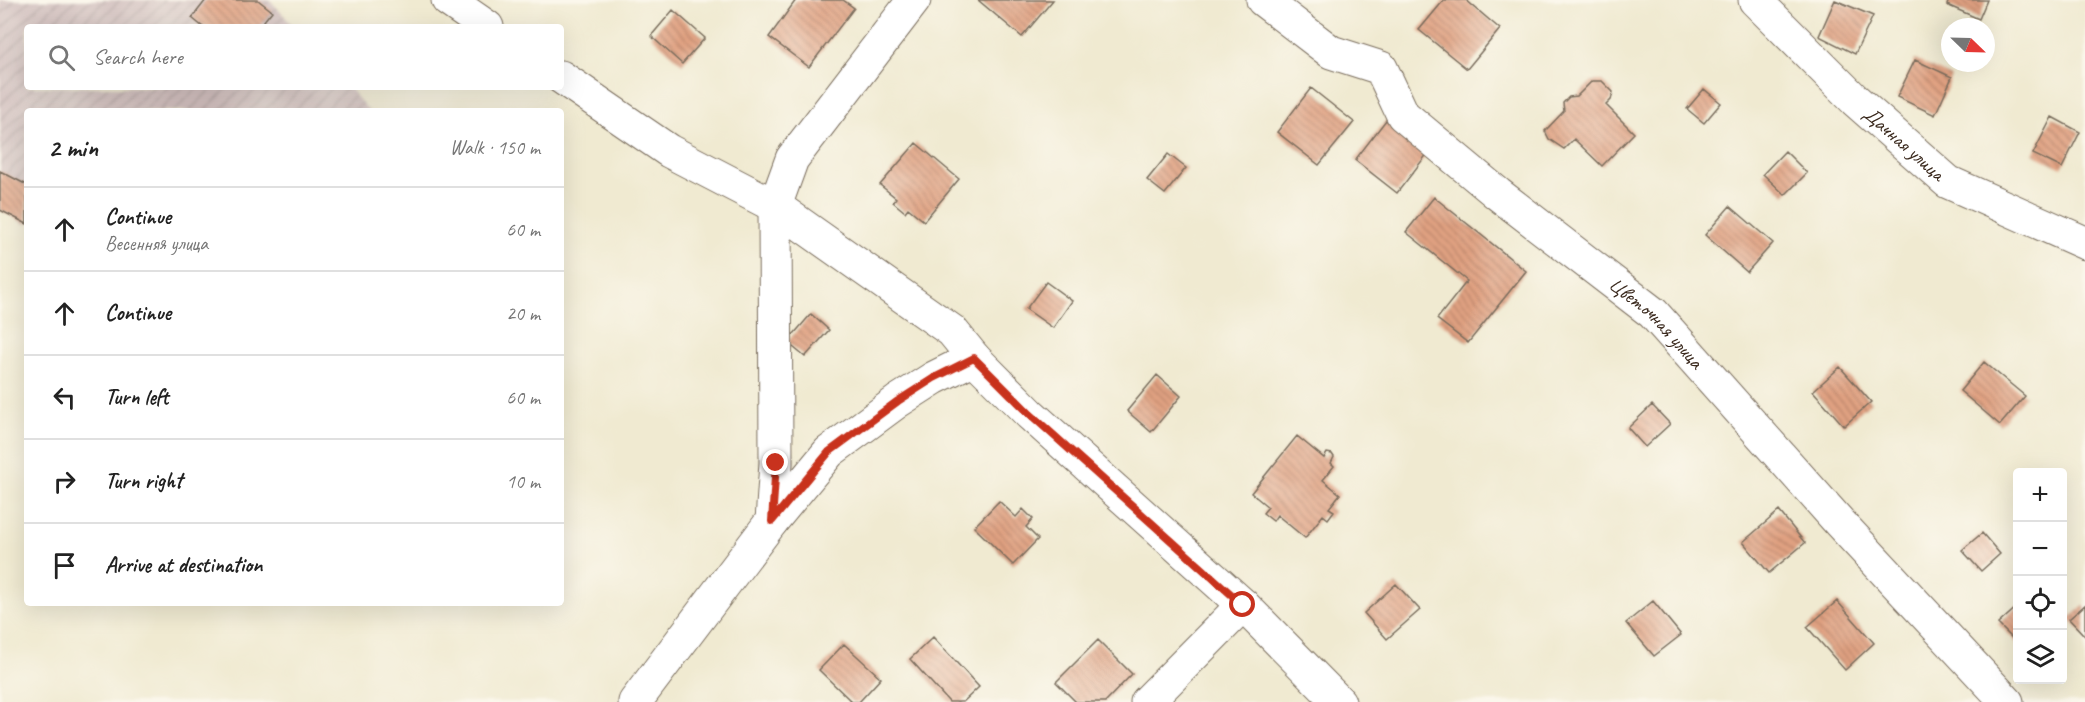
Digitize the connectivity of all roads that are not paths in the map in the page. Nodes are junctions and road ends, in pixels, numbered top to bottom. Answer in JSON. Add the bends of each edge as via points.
{"nodes":[{"id":1,"x":448,"y":0,"type":"edge"},
{"id":2,"x":914,"y":0,"type":"edge"},
{"id":3,"x":1263,"y":0,"type":"edge"},
{"id":4,"x":1755,"y":0,"type":"edge"},
{"id":5,"x":483,"y":24,"type":"edge"},
{"id":6,"x":564,"y":79,"type":"edge"},
{"id":7,"x":774,"y":206,"type":"junction"},
{"id":8,"x":2085,"y":243,"type":"edge"},
{"id":9,"x":974,"y":358,"type":"junction"},
{"id":10,"x":772,"y":521,"type":"junction"},
{"id":11,"x":1243,"y":605,"type":"junction"},
{"id":12,"x":635,"y":702,"type":"edge"},
{"id":13,"x":1147,"y":702,"type":"edge"},
{"id":14,"x":1339,"y":702,"type":"edge"},
{"id":15,"x":2007,"y":702,"type":"edge"}],
"edges":[{"from":1,"to":5,"type":"street"},
{"from":2,"to":7,"type":"street","via":[[792,159]]},
{"from":3,"to":15,"type":"street","name":"Цветочная улица","via":[[1331,52],[1381,68],[1403,115],[1653,313],[1840,523]]},
{"from":4,"to":8,"type":"street","name":"Дачная улица","via":[[1855,100],[1948,182]]},
{"from":6,"to":7,"type":"street","via":[[669,151]]},
{"from":7,"to":9,"type":"street","via":[[952,331]]},
{"from":7,"to":10,"type":"street","via":[[776,463]]},
{"from":9,"to":10,"type":"street","via":[[898,401],[829,452]]},
{"from":9,"to":11,"type":"street","via":[[1030,414]]},
{"from":10,"to":12,"type":"street"},
{"from":11,"to":13,"type":"street"},
{"from":11,"to":14,"type":"street"}]}
